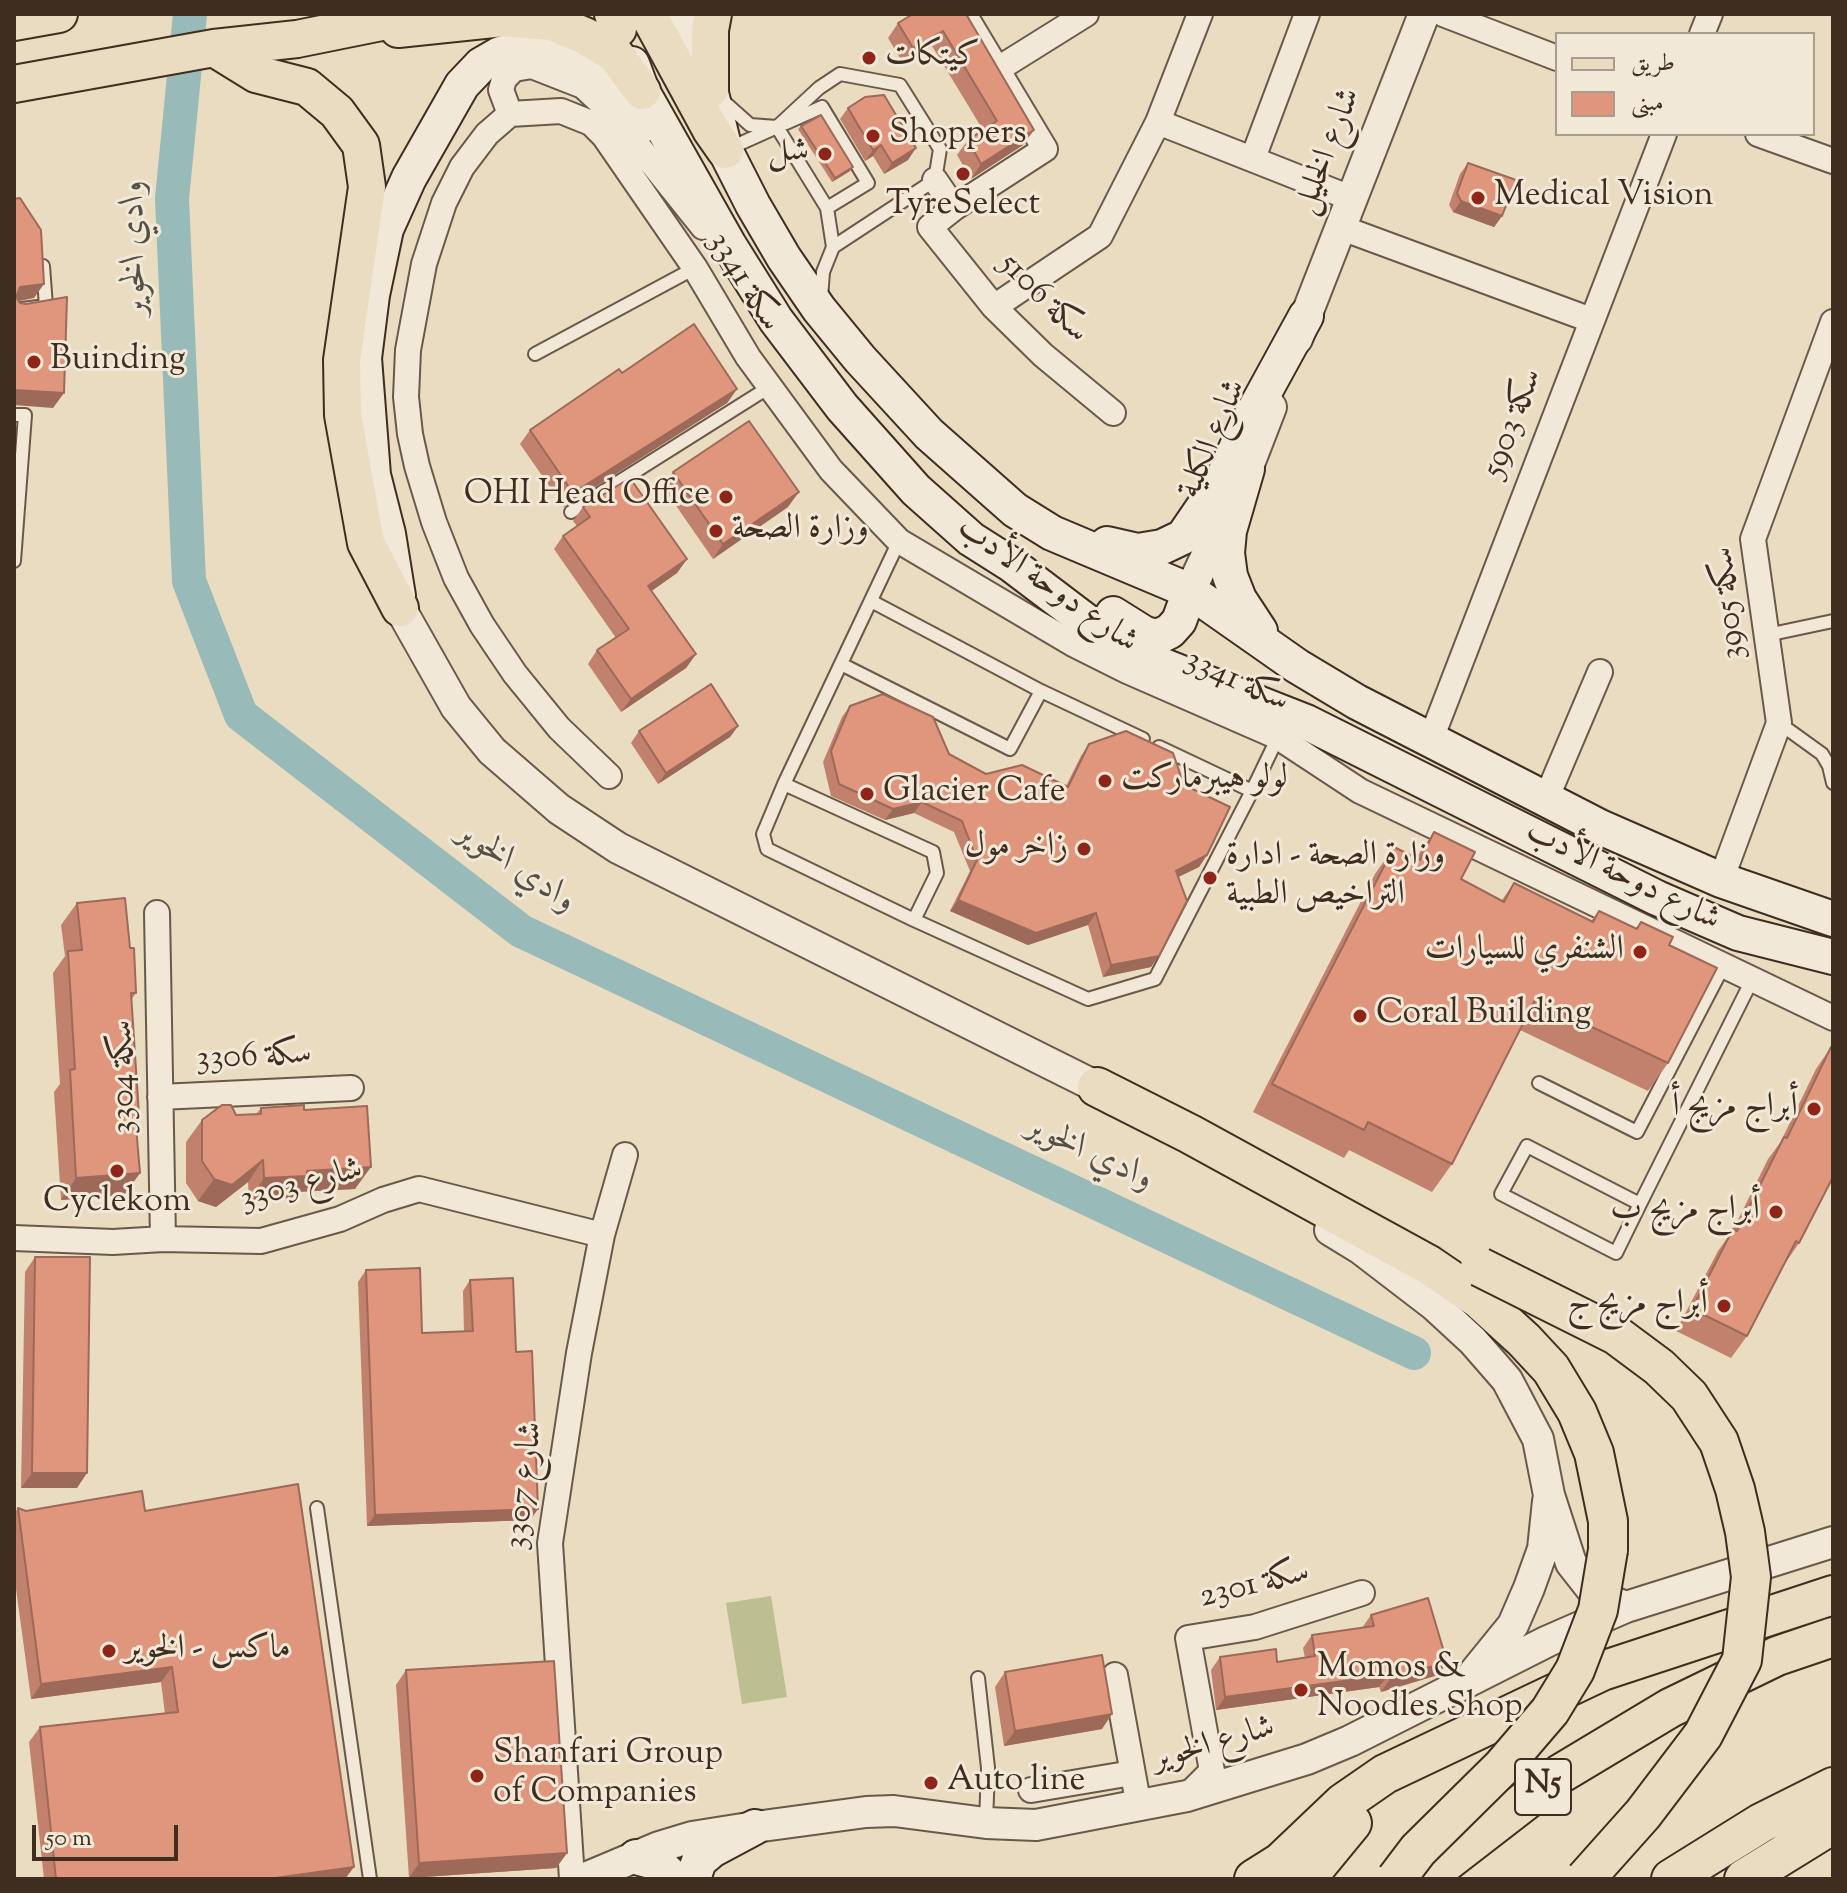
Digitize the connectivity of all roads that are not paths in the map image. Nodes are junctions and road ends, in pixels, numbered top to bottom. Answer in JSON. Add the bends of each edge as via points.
{"nodes":[{"id":1,"x":59,"y":14,"type":"edge"},
{"id":2,"x":334,"y":14,"type":"edge"},
{"id":3,"x":421,"y":14,"type":"edge"},
{"id":4,"x":675,"y":14,"type":"edge"},
{"id":5,"x":713,"y":14,"type":"edge"},
{"id":6,"x":964,"y":14,"type":"edge"},
{"id":7,"x":1086,"y":14,"type":"edge"},
{"id":8,"x":1200,"y":14,"type":"edge"},
{"id":9,"x":1307,"y":14,"type":"edge"},
{"id":10,"x":1424,"y":14,"type":"edge"},
{"id":11,"x":1443,"y":14,"type":"edge"},
{"id":12,"x":623,"y":18,"type":"edge"},
{"id":13,"x":14,"y":22,"type":"edge"},
{"id":14,"x":297,"y":39,"type":"junction"},
{"id":15,"x":207,"y":50,"type":"junction"},
{"id":16,"x":1555,"y":57,"type":"edge"},
{"id":17,"x":998,"y":69,"type":"junction"},
{"id":18,"x":24,"y":81,"type":"edge"},
{"id":19,"x":710,"y":89,"type":"junction"},
{"id":20,"x":642,"y":91,"type":"junction"},
{"id":21,"x":510,"y":114,"type":"junction"},
{"id":22,"x":1158,"y":122,"type":"junction"},
{"id":23,"x":777,"y":127,"type":"junction"},
{"id":24,"x":1663,"y":136,"type":"edge"},
{"id":25,"x":1764,"y":136,"type":"edge"},
{"id":26,"x":725,"y":150,"type":"junction"},
{"id":27,"x":1253,"y":158,"type":"junction"},
{"id":28,"x":1833,"y":161,"type":"edge"},
{"id":29,"x":935,"y":180,"type":"junction"},
{"id":30,"x":1353,"y":199,"type":"junction"},
{"id":31,"x":827,"y":208,"type":"junction"},
{"id":32,"x":954,"y":208,"type":"junction"},
{"id":33,"x":1342,"y":228,"type":"junction"},
{"id":34,"x":716,"y":236,"type":"junction"},
{"id":35,"x":833,"y":247,"type":"junction"},
{"id":36,"x":41,"y":252,"type":"edge"},
{"id":37,"x":695,"y":268,"type":"junction"},
{"id":38,"x":994,"y":307,"type":"junction"},
{"id":39,"x":819,"y":309,"type":"junction"},
{"id":40,"x":14,"y":310,"type":"edge"},
{"id":41,"x":1306,"y":316,"type":"junction"},
{"id":42,"x":1591,"y":320,"type":"junction"},
{"id":43,"x":1833,"y":322,"type":"edge"},
{"id":44,"x":535,"y":354,"type":"dead end"},
{"id":45,"x":771,"y":386,"type":"junction"},
{"id":46,"x":1113,"y":413,"type":"dead end"},
{"id":47,"x":14,"y":415,"type":"edge"},
{"id":48,"x":1247,"y":469,"type":"junction"},
{"id":49,"x":18,"y":473,"type":"edge"},
{"id":50,"x":571,"y":512,"type":"edge"},
{"id":51,"x":16,"y":525,"type":"edge"},
{"id":52,"x":1052,"y":533,"type":"junction"},
{"id":53,"x":899,"y":541,"type":"junction"},
{"id":54,"x":14,"y":561,"type":"edge"},
{"id":55,"x":1012,"y":565,"type":"junction"},
{"id":56,"x":1190,"y":591,"type":"junction"},
{"id":57,"x":871,"y":601,"type":"junction"},
{"id":58,"x":400,"y":608,"type":"junction"},
{"id":59,"x":1102,"y":608,"type":"junction"},
{"id":60,"x":1833,"y":621,"type":"edge"},
{"id":61,"x":1767,"y":635,"type":"junction"},
{"id":62,"x":1271,"y":647,"type":"junction"},
{"id":63,"x":841,"y":664,"type":"junction"},
{"id":64,"x":1600,"y":672,"type":"dead end"},
{"id":65,"x":1041,"y":691,"type":"junction"},
{"id":66,"x":1779,"y":723,"type":"junction"},
{"id":67,"x":1278,"y":737,"type":"junction"},
{"id":68,"x":1431,"y":739,"type":"junction"},
{"id":69,"x":1382,"y":759,"type":"junction"},
{"id":70,"x":609,"y":776,"type":"dead end"},
{"id":71,"x":1833,"y":783,"type":"edge"},
{"id":72,"x":784,"y":784,"type":"junction"},
{"id":73,"x":1252,"y":791,"type":"junction"},
{"id":74,"x":1360,"y":791,"type":"junction"},
{"id":75,"x":1546,"y":799,"type":"junction"},
{"id":76,"x":1721,"y":880,"type":"junction"},
{"id":77,"x":157,"y":913,"type":"dead end"},
{"id":78,"x":1833,"y":919,"type":"edge"},
{"id":79,"x":914,"y":920,"type":"junction"},
{"id":80,"x":1731,"y":948,"type":"junction"},
{"id":81,"x":1833,"y":957,"type":"edge"},
{"id":82,"x":1833,"y":974,"type":"edge"},
{"id":83,"x":1753,"y":978,"type":"junction"},
{"id":84,"x":1833,"y":1018,"type":"edge"},
{"id":85,"x":1539,"y":1083,"type":"dead end"},
{"id":86,"x":1097,"y":1087,"type":"junction"},
{"id":87,"x":351,"y":1088,"type":"dead end"},
{"id":88,"x":160,"y":1097,"type":"junction"},
{"id":89,"x":625,"y":1155,"type":"dead end"},
{"id":90,"x":1640,"y":1204,"type":"junction"},
{"id":91,"x":602,"y":1235,"type":"junction"},
{"id":92,"x":14,"y":1238,"type":"edge"},
{"id":93,"x":163,"y":1239,"type":"junction"},
{"id":94,"x":1549,"y":1495,"type":"junction"},
{"id":95,"x":317,"y":1508,"type":"dead end"},
{"id":96,"x":1833,"y":1542,"type":"edge"},
{"id":97,"x":1362,"y":1593,"type":"dead end"},
{"id":98,"x":1833,"y":1595,"type":"edge"},
{"id":99,"x":1626,"y":1607,"type":"junction"},
{"id":100,"x":1833,"y":1637,"type":"edge"},
{"id":101,"x":1115,"y":1675,"type":"dead end"},
{"id":102,"x":978,"y":1678,"type":"dead end"},
{"id":103,"x":1461,"y":1685,"type":"junction"},
{"id":104,"x":1432,"y":1752,"type":"junction"},
{"id":105,"x":1132,"y":1773,"type":"junction"},
{"id":106,"x":1833,"y":1787,"type":"edge"},
{"id":107,"x":1031,"y":1790,"type":"dead end"},
{"id":108,"x":1187,"y":1796,"type":"junction"},
{"id":109,"x":1139,"y":1807,"type":"junction"},
{"id":110,"x":986,"y":1823,"type":"junction"},
{"id":111,"x":1351,"y":1823,"type":"junction"},
{"id":112,"x":1833,"y":1824,"type":"edge"},
{"id":113,"x":755,"y":1827,"type":"junction"},
{"id":114,"x":636,"y":1857,"type":"junction"},
{"id":115,"x":370,"y":1879,"type":"edge"},
{"id":116,"x":572,"y":1879,"type":"edge"},
{"id":117,"x":583,"y":1879,"type":"edge"},
{"id":118,"x":674,"y":1879,"type":"edge"},
{"id":119,"x":693,"y":1879,"type":"edge"},
{"id":120,"x":1254,"y":1879,"type":"edge"},
{"id":121,"x":1306,"y":1879,"type":"edge"},
{"id":122,"x":1332,"y":1879,"type":"edge"},
{"id":123,"x":1396,"y":1879,"type":"edge"},
{"id":124,"x":1424,"y":1879,"type":"edge"},
{"id":125,"x":1585,"y":1879,"type":"edge"},
{"id":126,"x":1671,"y":1879,"type":"edge"},
{"id":127,"x":1744,"y":1879,"type":"edge"}],
"edges":[{"from":1,"to":13,"type":"main road"},
{"from":2,"to":15,"type":"main road"},
{"from":3,"to":14,"type":"main road"},
{"from":4,"to":19,"type":"main road","name":"شارع دوحة الأدب"},
{"from":5,"to":19,"type":"main road"},
{"from":6,"to":17,"type":"street"},
{"from":7,"to":17,"type":"street"},
{"from":8,"to":22,"type":"street"},
{"from":9,"to":27,"type":"street"},
{"from":10,"to":30,"type":"street","name":"شارع الخليل"},
{"from":11,"to":16,"type":"street"},
{"from":12,"to":20,"type":"main road","name":"شارع دوحة الأدب"},
{"from":12,"to":26,"type":"main road"},
{"from":14,"to":15,"type":"main road"},
{"from":14,"to":20,"type":"main road","via":[[503,18],[552,22],[615,54]]},
{"from":15,"to":18,"type":"main road"},
{"from":15,"to":58,"type":"main road","via":[[256,74],[307,87],[337,112],[361,145],[367,187],[342,360],[343,415],[366,543]]},
{"from":17,"to":32,"type":"street","via":[[1045,149]]},
{"from":19,"to":23,"type":"lane","via":[[750,125]]},
{"from":19,"to":26,"type":"main road","name":"شارع دوحة الأدب"},
{"from":20,"to":34,"type":"main road","name":"شارع دوحة الأدب"},
{"from":21,"to":34,"type":"street","name":"سكة 3341","via":[[501,90],[514,69],[532,66],[583,86]]},
{"from":21,"to":37,"type":"street","name":"سكة 3341","via":[[561,111],[591,123]]},
{"from":21,"to":70,"type":"street","via":[[462,167],[424,264],[408,350],[410,434],[434,522],[482,625],[559,728]]},
{"from":22,"to":27,"type":"street"},
{"from":22,"to":38,"type":"street","via":[[1100,236]]},
{"from":23,"to":26,"type":"lane"},
{"from":23,"to":29,"type":"lane","via":[[840,74],[900,85],[940,149]]},
{"from":23,"to":31,"type":"lane"},
{"from":23,"to":31,"type":"lane","via":[[822,107],[868,183]]},
{"from":24,"to":42,"type":"street","name":"سكة 5903"},
{"from":25,"to":28,"type":"street"},
{"from":26,"to":39,"type":"main road","name":"شارع دوحة الأدب","via":[[776,245]]},
{"from":27,"to":30,"type":"street"},
{"from":29,"to":32,"type":"street"},
{"from":29,"to":35,"type":"lane"},
{"from":30,"to":33,"type":"street","name":"شارع الخليل"},
{"from":31,"to":35,"type":"lane"},
{"from":32,"to":38,"type":"street","name":"سكة 5106","via":[[930,227]]},
{"from":33,"to":41,"type":"street","name":"شارع الخليل"},
{"from":33,"to":42,"type":"street"},
{"from":34,"to":55,"type":"main road","name":"شارع دوحة الأدب","via":[[863,431],[916,490],[971,539]]},
{"from":34,"to":58,"type":"main road","via":[[625,101],[590,65],[550,49],[524,47],[481,65],[462,85],[386,229],[364,358],[373,475]]},
{"from":35,"to":39,"type":"lane","via":[[823,272]]},
{"from":36,"to":40,"type":"lane","via":[[46,306]]},
{"from":37,"to":44,"type":"lane"},
{"from":37,"to":45,"type":"street","name":"سكة 3341"},
{"from":38,"to":46,"type":"street","name":"سكة 5106"},
{"from":39,"to":52,"type":"main road","name":"شارع دوحة الأدب","via":[[929,434],[1015,510]]},
{"from":41,"to":48,"type":"street","name":"شارع الكلية"},
{"from":41,"to":52,"type":"main road","via":[[1222,480],[1183,537],[1138,551]]},
{"from":42,"to":68,"type":"street","name":"سكة 5903"},
{"from":43,"to":61,"type":"street","name":"سكة 3905","via":[[1753,539]]},
{"from":45,"to":50,"type":"lane"},
{"from":45,"to":53,"type":"street","name":"سكة 3341","via":[[831,470]]},
{"from":47,"to":49,"type":"lane","via":[[25,415]]},
{"from":48,"to":56,"type":"street","name":"شارع الكلية"},
{"from":48,"to":62,"type":"main road","via":[[1229,531],[1230,576]]},
{"from":49,"to":51,"type":"lane"},
{"from":51,"to":54,"type":"lane"},
{"from":52,"to":56,"type":"main road","name":"شارع دوحة الأدب"},
{"from":52,"to":59,"type":"main road","via":[[1081,557],[1154,591],[1164,607],[1155,621],[1145,622]]},
{"from":53,"to":57,"type":"lane"},
{"from":53,"to":67,"type":"street","name":"سكة 3341","via":[[1073,644]]},
{"from":55,"to":59,"type":"main road"},
{"from":55,"to":69,"type":"main road","name":"شارع دوحة الأدب","via":[[1111,640]]},
{"from":56,"to":59,"type":"main road","via":[[1179,621],[1158,637]]},
{"from":56,"to":62,"type":"main road","name":"شارع دوحة الأدب"},
{"from":57,"to":63,"type":"lane"},
{"from":57,"to":65,"type":"lane"},
{"from":58,"to":86,"type":"street","via":[[456,707],[492,751],[559,809],[618,848]]},
{"from":60,"to":61,"type":"lane"},
{"from":61,"to":66,"type":"street","name":"سكة 3905"},
{"from":62,"to":68,"type":"main road","name":"شارع دوحة الأدب","via":[[1357,702]]},
{"from":63,"to":65,"type":"lane","via":[[1010,749]]},
{"from":63,"to":72,"type":"lane"},
{"from":64,"to":75,"type":"street"},
{"from":65,"to":73,"type":"lane"},
{"from":66,"to":71,"type":"lane","via":[[1822,754]]},
{"from":66,"to":76,"type":"street","name":"سكة 3905"},
{"from":67,"to":73,"type":"lane"},
{"from":67,"to":74,"type":"street","name":"سكة 3341"},
{"from":68,"to":75,"type":"main road","name":"شارع دوحة الأدب"},
{"from":69,"to":74,"type":"street"},
{"from":69,"to":80,"type":"main road","name":"شارع دوحة الأدب","via":[[1657,898]]},
{"from":72,"to":79,"type":"lane","via":[[763,834],[767,849]]},
{"from":72,"to":79,"type":"lane","via":[[933,852],[937,873]]},
{"from":73,"to":79,"type":"lane","via":[[1155,979],[1088,999]]},
{"from":74,"to":80,"type":"street","name":"سكة 3341"},
{"from":75,"to":76,"type":"main road","name":"شارع دوحة الأدب"},
{"from":76,"to":78,"type":"main road","name":"شارع دوحة الأدب"},
{"from":77,"to":88,"type":"street","name":"سكة 3304"},
{"from":80,"to":81,"type":"main road","name":"شارع دوحة الأدب"},
{"from":80,"to":82,"type":"main road"},
{"from":80,"to":83,"type":"street","name":"سكة 3341"},
{"from":80,"to":85,"type":"lane","via":[[1637,1132]]},
{"from":83,"to":84,"type":"street","name":"سكة 3341"},
{"from":83,"to":90,"type":"lane"},
{"from":86,"to":94,"type":"street","via":[[1150,1127],[1361,1249],[1434,1305],[1513,1389],[1538,1439]]},
{"from":86,"to":123,"type":"highway","bridge":true,"via":[[1429,1265],[1479,1299],[1551,1369],[1594,1453],[1608,1521],[1608,1550],[1598,1610],[1575,1670],[1550,1711]]},
{"from":86,"to":125,"type":"highway","bridge":true,"via":[[1223,1138],[1616,1335],[1689,1396],[1719,1442],[1735,1489],[1751,1577],[1742,1660],[1703,1735]]},
{"from":87,"to":88,"type":"street","name":"سكة 3306"},
{"from":88,"to":93,"type":"street","name":"سكة 3304"},
{"from":89,"to":91,"type":"street","name":"3307 شارع"},
{"from":90,"to":90,"type":"lane","via":[[1616,1253],[1501,1194],[1527,1146]]},
{"from":91,"to":93,"type":"street","name":"3303 شارع","via":[[419,1189],[261,1241]]},
{"from":91,"to":116,"type":"street","name":"3307 شارع","via":[[550,1543]]},
{"from":92,"to":93,"type":"street","name":"3303 شارع"},
{"from":94,"to":99,"type":"street","via":[[1571,1563],[1597,1596]]},
{"from":94,"to":103,"type":"street","via":[[1543,1549],[1513,1625]]},
{"from":95,"to":115,"type":"lane"},
{"from":96,"to":99,"type":"street","name":"شارع الخوير"},
{"from":97,"to":108,"type":"street","name":"سكة 2301","via":[[1255,1627],[1188,1638],[1212,1771]]},
{"from":98,"to":104,"type":"highway","via":[[1602,1671]]},
{"from":99,"to":103,"type":"street","name":"شارع الخوير"},
{"from":100,"to":124,"type":"highway","number":"N5","via":[[1777,1656],[1670,1708],[1560,1774]]},
{"from":101,"to":105,"type":"street"},
{"from":102,"to":110,"type":"lane","via":[[988,1768]]},
{"from":103,"to":108,"type":"street","name":"شارع الخوير","via":[[1322,1753]]},
{"from":104,"to":111,"type":"highway"},
{"from":104,"to":120,"type":"highway","via":[[1385,1774],[1343,1803],[1281,1862]]},
{"from":105,"to":107,"type":"street"},
{"from":105,"to":109,"type":"street"},
{"from":106,"to":126,"type":"highway","via":[[1761,1823]]},
{"from":108,"to":109,"type":"street","name":"شارع الخوير"},
{"from":109,"to":110,"type":"street","name":"شارع الخوير","via":[[1036,1825]]},
{"from":110,"to":113,"type":"street","name":"شارع الخوير","via":[[894,1811]]},
{"from":111,"to":121,"type":"highway"},
{"from":111,"to":122,"type":"highway"},
{"from":112,"to":127,"type":"highway"},
{"from":113,"to":114,"type":"street","name":"شارع الخوير","via":[[692,1837]]},
{"from":113,"to":119,"type":"main road","via":[[712,1850],[699,1861]]},
{"from":114,"to":117,"type":"street","name":"شارع الخوير"},
{"from":114,"to":118,"type":"main road","via":[[651,1861]]}]}
